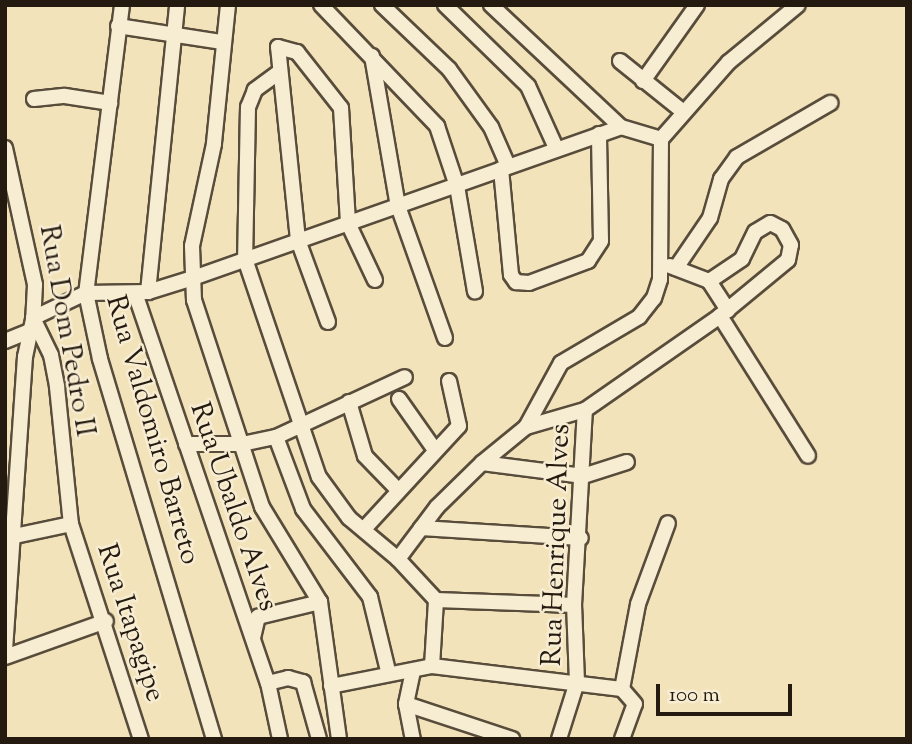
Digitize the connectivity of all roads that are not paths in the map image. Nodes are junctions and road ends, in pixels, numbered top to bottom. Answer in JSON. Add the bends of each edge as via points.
{"nodes":[{"id":1,"x":122,"y":5,"type":"edge"},
{"id":2,"x":177,"y":5,"type":"edge"},
{"id":3,"x":228,"y":5,"type":"edge"},
{"id":4,"x":321,"y":5,"type":"edge"},
{"id":5,"x":382,"y":5,"type":"edge"},
{"id":6,"x":445,"y":5,"type":"edge"},
{"id":7,"x":491,"y":5,"type":"edge"},
{"id":8,"x":697,"y":5,"type":"edge"},
{"id":9,"x":798,"y":5,"type":"edge"},
{"id":10,"x":118,"y":26,"type":"junction"},
{"id":11,"x":174,"y":35,"type":"junction"},
{"id":12,"x":221,"y":42,"type":"junction"},
{"id":13,"x":372,"y":56,"type":"junction"},
{"id":14,"x":620,"y":61,"type":"dead end"},
{"id":15,"x":278,"y":74,"type":"junction"},
{"id":16,"x":643,"y":80,"type":"junction"},
{"id":17,"x":34,"y":99,"type":"dead end"},
{"id":18,"x":110,"y":103,"type":"junction"},
{"id":19,"x":830,"y":103,"type":"dead end"},
{"id":20,"x":681,"y":110,"type":"junction"},
{"id":21,"x":621,"y":127,"type":"junction"},
{"id":22,"x":599,"y":134,"type":"junction"},
{"id":23,"x":662,"y":139,"type":"junction"},
{"id":24,"x":556,"y":148,"type":"junction"},
{"id":25,"x":5,"y":149,"type":"edge"},
{"id":26,"x":504,"y":168,"type":"junction"},
{"id":27,"x":457,"y":186,"type":"junction"},
{"id":28,"x":398,"y":206,"type":"junction"},
{"id":29,"x":348,"y":223,"type":"junction"},
{"id":30,"x":298,"y":240,"type":"junction"},
{"id":31,"x":245,"y":259,"type":"junction"},
{"id":32,"x":659,"y":264,"type":"junction"},
{"id":33,"x":676,"y":268,"type":"junction"},
{"id":34,"x":193,"y":278,"type":"junction"},
{"id":35,"x":375,"y":280,"type":"dead end"},
{"id":36,"x":709,"y":281,"type":"junction"},
{"id":37,"x":475,"y":291,"type":"dead end"},
{"id":38,"x":142,"y":292,"type":"junction"},
{"id":39,"x":86,"y":293,"type":"junction"},
{"id":40,"x":724,"y":313,"type":"junction"},
{"id":41,"x":33,"y":317,"type":"junction"},
{"id":42,"x":327,"y":322,"type":"dead end"},
{"id":43,"x":27,"y":332,"type":"junction"},
{"id":44,"x":445,"y":338,"type":"dead end"},
{"id":45,"x":5,"y":341,"type":"edge"},
{"id":46,"x":51,"y":355,"type":"junction"},
{"id":47,"x":25,"y":357,"type":"junction"},
{"id":48,"x":405,"y":377,"type":"dead end"},
{"id":49,"x":449,"y":381,"type":"dead end"},
{"id":50,"x":399,"y":398,"type":"dead end"},
{"id":51,"x":349,"y":402,"type":"junction"},
{"id":52,"x":585,"y":410,"type":"junction"},
{"id":53,"x":5,"y":413,"type":"edge"},
{"id":54,"x":22,"y":414,"type":"junction"},
{"id":55,"x":298,"y":426,"type":"junction"},
{"id":56,"x":526,"y":427,"type":"junction"},
{"id":57,"x":276,"y":437,"type":"junction"},
{"id":58,"x":187,"y":444,"type":"junction"},
{"id":59,"x":242,"y":444,"type":"junction"},
{"id":60,"x":435,"y":450,"type":"junction"},
{"id":61,"x":808,"y":456,"type":"dead end"},
{"id":62,"x":627,"y":462,"type":"dead end"},
{"id":63,"x":482,"y":463,"type":"junction"},
{"id":64,"x":583,"y":476,"type":"junction"},
{"id":65,"x":398,"y":490,"type":"junction"},
{"id":66,"x":668,"y":523,"type":"dead end"},
{"id":67,"x":71,"y":524,"type":"junction"},
{"id":68,"x":421,"y":528,"type":"junction"},
{"id":69,"x":364,"y":530,"type":"junction"},
{"id":70,"x":15,"y":536,"type":"junction"},
{"id":71,"x":581,"y":538,"type":"junction"},
{"id":72,"x":398,"y":559,"type":"junction"},
{"id":73,"x":436,"y":600,"type":"junction"},
{"id":74,"x":320,"y":602,"type":"junction"},
{"id":75,"x":574,"y":605,"type":"junction"},
{"id":76,"x":106,"y":621,"type":"junction"},
{"id":77,"x":252,"y":641,"type":"junction"},
{"id":78,"x":5,"y":650,"type":"edge"},
{"id":79,"x":5,"y":657,"type":"edge"},
{"id":80,"x":432,"y":666,"type":"junction"},
{"id":81,"x":388,"y":671,"type":"junction"},
{"id":82,"x":413,"y":671,"type":"junction"},
{"id":83,"x":577,"y":682,"type":"junction"},
{"id":84,"x":268,"y":683,"type":"junction"},
{"id":85,"x":331,"y":686,"type":"junction"},
{"id":86,"x":622,"y":689,"type":"junction"},
{"id":87,"x":406,"y":704,"type":"junction"},
{"id":88,"x":141,"y":739,"type":"edge"},
{"id":89,"x":214,"y":739,"type":"edge"},
{"id":90,"x":280,"y":739,"type":"edge"},
{"id":91,"x":319,"y":739,"type":"edge"},
{"id":92,"x":339,"y":739,"type":"edge"},
{"id":93,"x":413,"y":739,"type":"edge"},
{"id":94,"x":512,"y":739,"type":"edge"},
{"id":95,"x":559,"y":739,"type":"edge"},
{"id":96,"x":622,"y":739,"type":"edge"}],
"edges":[{"from":1,"to":10,"type":"street","name":"Rua Valdomiro Barreto"},
{"from":2,"to":11,"type":"street"},
{"from":3,"to":12,"type":"street"},
{"from":4,"to":13,"type":"street"},
{"from":5,"to":26,"type":"street","via":[[449,69],[491,127]]},
{"from":6,"to":24,"type":"street","via":[[528,86]]},
{"from":7,"to":21,"type":"street"},
{"from":8,"to":16,"type":"street"},
{"from":9,"to":20,"type":"street"},
{"from":10,"to":11,"type":"street"},
{"from":10,"to":18,"type":"street","name":"Rua Valdomiro Barreto"},
{"from":11,"to":12,"type":"street"},
{"from":11,"to":38,"type":"street"},
{"from":12,"to":34,"type":"street","via":[[220,97],[196,216]]},
{"from":13,"to":27,"type":"street","via":[[437,126]]},
{"from":13,"to":28,"type":"street"},
{"from":14,"to":16,"type":"street"},
{"from":15,"to":29,"type":"street","via":[[275,49],[292,48],[337,99],[345,131]]},
{"from":15,"to":30,"type":"street"},
{"from":15,"to":31,"type":"street","via":[[255,90],[248,107]]},
{"from":16,"to":20,"type":"street"},
{"from":17,"to":18,"type":"street","via":[[65,96]]},
{"from":18,"to":39,"type":"street","name":"Rua Valdomiro Barreto"},
{"from":19,"to":33,"type":"street","via":[[737,157],[721,179],[710,218]]},
{"from":20,"to":23,"type":"street"},
{"from":21,"to":22,"type":"street"},
{"from":21,"to":23,"type":"street"},
{"from":22,"to":24,"type":"street"},
{"from":22,"to":26,"type":"street","via":[[601,241],[588,261],[529,283],[516,282],[511,275]]},
{"from":23,"to":32,"type":"street"},
{"from":24,"to":26,"type":"street"},
{"from":25,"to":41,"type":"street","name":"Rua Dom Pedro II","via":[[35,285]]},
{"from":26,"to":27,"type":"street"},
{"from":27,"to":28,"type":"street"},
{"from":27,"to":37,"type":"street"},
{"from":28,"to":29,"type":"street"},
{"from":28,"to":44,"type":"street"},
{"from":29,"to":30,"type":"street"},
{"from":29,"to":35,"type":"street"},
{"from":30,"to":31,"type":"street"},
{"from":30,"to":42,"type":"street"},
{"from":31,"to":34,"type":"street"},
{"from":31,"to":55,"type":"street"},
{"from":32,"to":33,"type":"street"},
{"from":32,"to":56,"type":"street","via":[[660,279],[648,310],[561,363],[548,377]]},
{"from":33,"to":36,"type":"street"},
{"from":34,"to":38,"type":"street"},
{"from":34,"to":59,"type":"street","via":[[194,300]]},
{"from":36,"to":40,"type":"street"},
{"from":36,"to":40,"type":"street","via":[[742,259],[763,226],[770,223],[782,229],[791,245],[788,260]]},
{"from":38,"to":39,"type":"street"},
{"from":38,"to":58,"type":"street","name":"Rua Ubaldo Alves"},
{"from":39,"to":41,"type":"street"},
{"from":39,"to":89,"type":"street","name":"Rua Valdomiro Barreto","via":[[100,359]]},
{"from":40,"to":52,"type":"street"},
{"from":40,"to":61,"type":"street"},
{"from":41,"to":43,"type":"street"},
{"from":41,"to":46,"type":"street","name":"Rua Dom Pedro II"},
{"from":43,"to":45,"type":"street"},
{"from":43,"to":47,"type":"street"},
{"from":46,"to":47,"type":"street"},
{"from":46,"to":67,"type":"street","name":"Rua Dom Pedro II"},
{"from":47,"to":54,"type":"street"},
{"from":48,"to":51,"type":"street"},
{"from":49,"to":60,"type":"street","via":[[461,419]]},
{"from":50,"to":60,"type":"street"},
{"from":51,"to":55,"type":"street"},
{"from":51,"to":65,"type":"street","via":[[365,456]]},
{"from":52,"to":56,"type":"street"},
{"from":52,"to":64,"type":"street","name":"Rua Henrique Alves"},
{"from":53,"to":54,"type":"street"},
{"from":54,"to":70,"type":"street"},
{"from":55,"to":57,"type":"street"},
{"from":55,"to":69,"type":"street","via":[[326,489]]},
{"from":56,"to":63,"type":"street"},
{"from":57,"to":59,"type":"street"},
{"from":57,"to":81,"type":"street","via":[[303,509],[370,597]]},
{"from":58,"to":59,"type":"street"},
{"from":58,"to":77,"type":"street","name":"Rua Ubaldo Alves"},
{"from":59,"to":74,"type":"street","via":[[273,532]]},
{"from":60,"to":65,"type":"street"},
{"from":62,"to":64,"type":"street"},
{"from":63,"to":64,"type":"street"},
{"from":63,"to":68,"type":"street"},
{"from":64,"to":71,"type":"street","name":"Rua Henrique Alves"},
{"from":65,"to":69,"type":"street"},
{"from":66,"to":86,"type":"street","via":[[638,604]]},
{"from":67,"to":70,"type":"street"},
{"from":67,"to":76,"type":"street","name":"Rua Itapagipe"},
{"from":68,"to":71,"type":"street"},
{"from":68,"to":72,"type":"street"},
{"from":69,"to":72,"type":"street"},
{"from":70,"to":78,"type":"street"},
{"from":71,"to":75,"type":"street","name":"Rua Henrique Alves"},
{"from":72,"to":73,"type":"street"},
{"from":73,"to":75,"type":"street"},
{"from":73,"to":80,"type":"street"},
{"from":74,"to":77,"type":"street","via":[[258,617]]},
{"from":74,"to":85,"type":"street"},
{"from":75,"to":83,"type":"street","name":"Rua Henrique Alves"},
{"from":76,"to":79,"type":"street"},
{"from":76,"to":88,"type":"street","name":"Rua Itapagipe"},
{"from":77,"to":84,"type":"street","name":"Rua Ubaldo Alves"},
{"from":80,"to":82,"type":"street"},
{"from":80,"to":83,"type":"street"},
{"from":81,"to":82,"type":"street"},
{"from":81,"to":85,"type":"street"},
{"from":82,"to":87,"type":"street"},
{"from":83,"to":86,"type":"street"},
{"from":83,"to":95,"type":"street","name":"Rua Henrique Alves"},
{"from":84,"to":90,"type":"street","name":"Rua Ubaldo Alves"},
{"from":84,"to":91,"type":"street","via":[[288,678],[303,682]]},
{"from":85,"to":92,"type":"street"},
{"from":86,"to":96,"type":"street","via":[[635,704]]},
{"from":87,"to":93,"type":"street"},
{"from":87,"to":94,"type":"street"}]}
